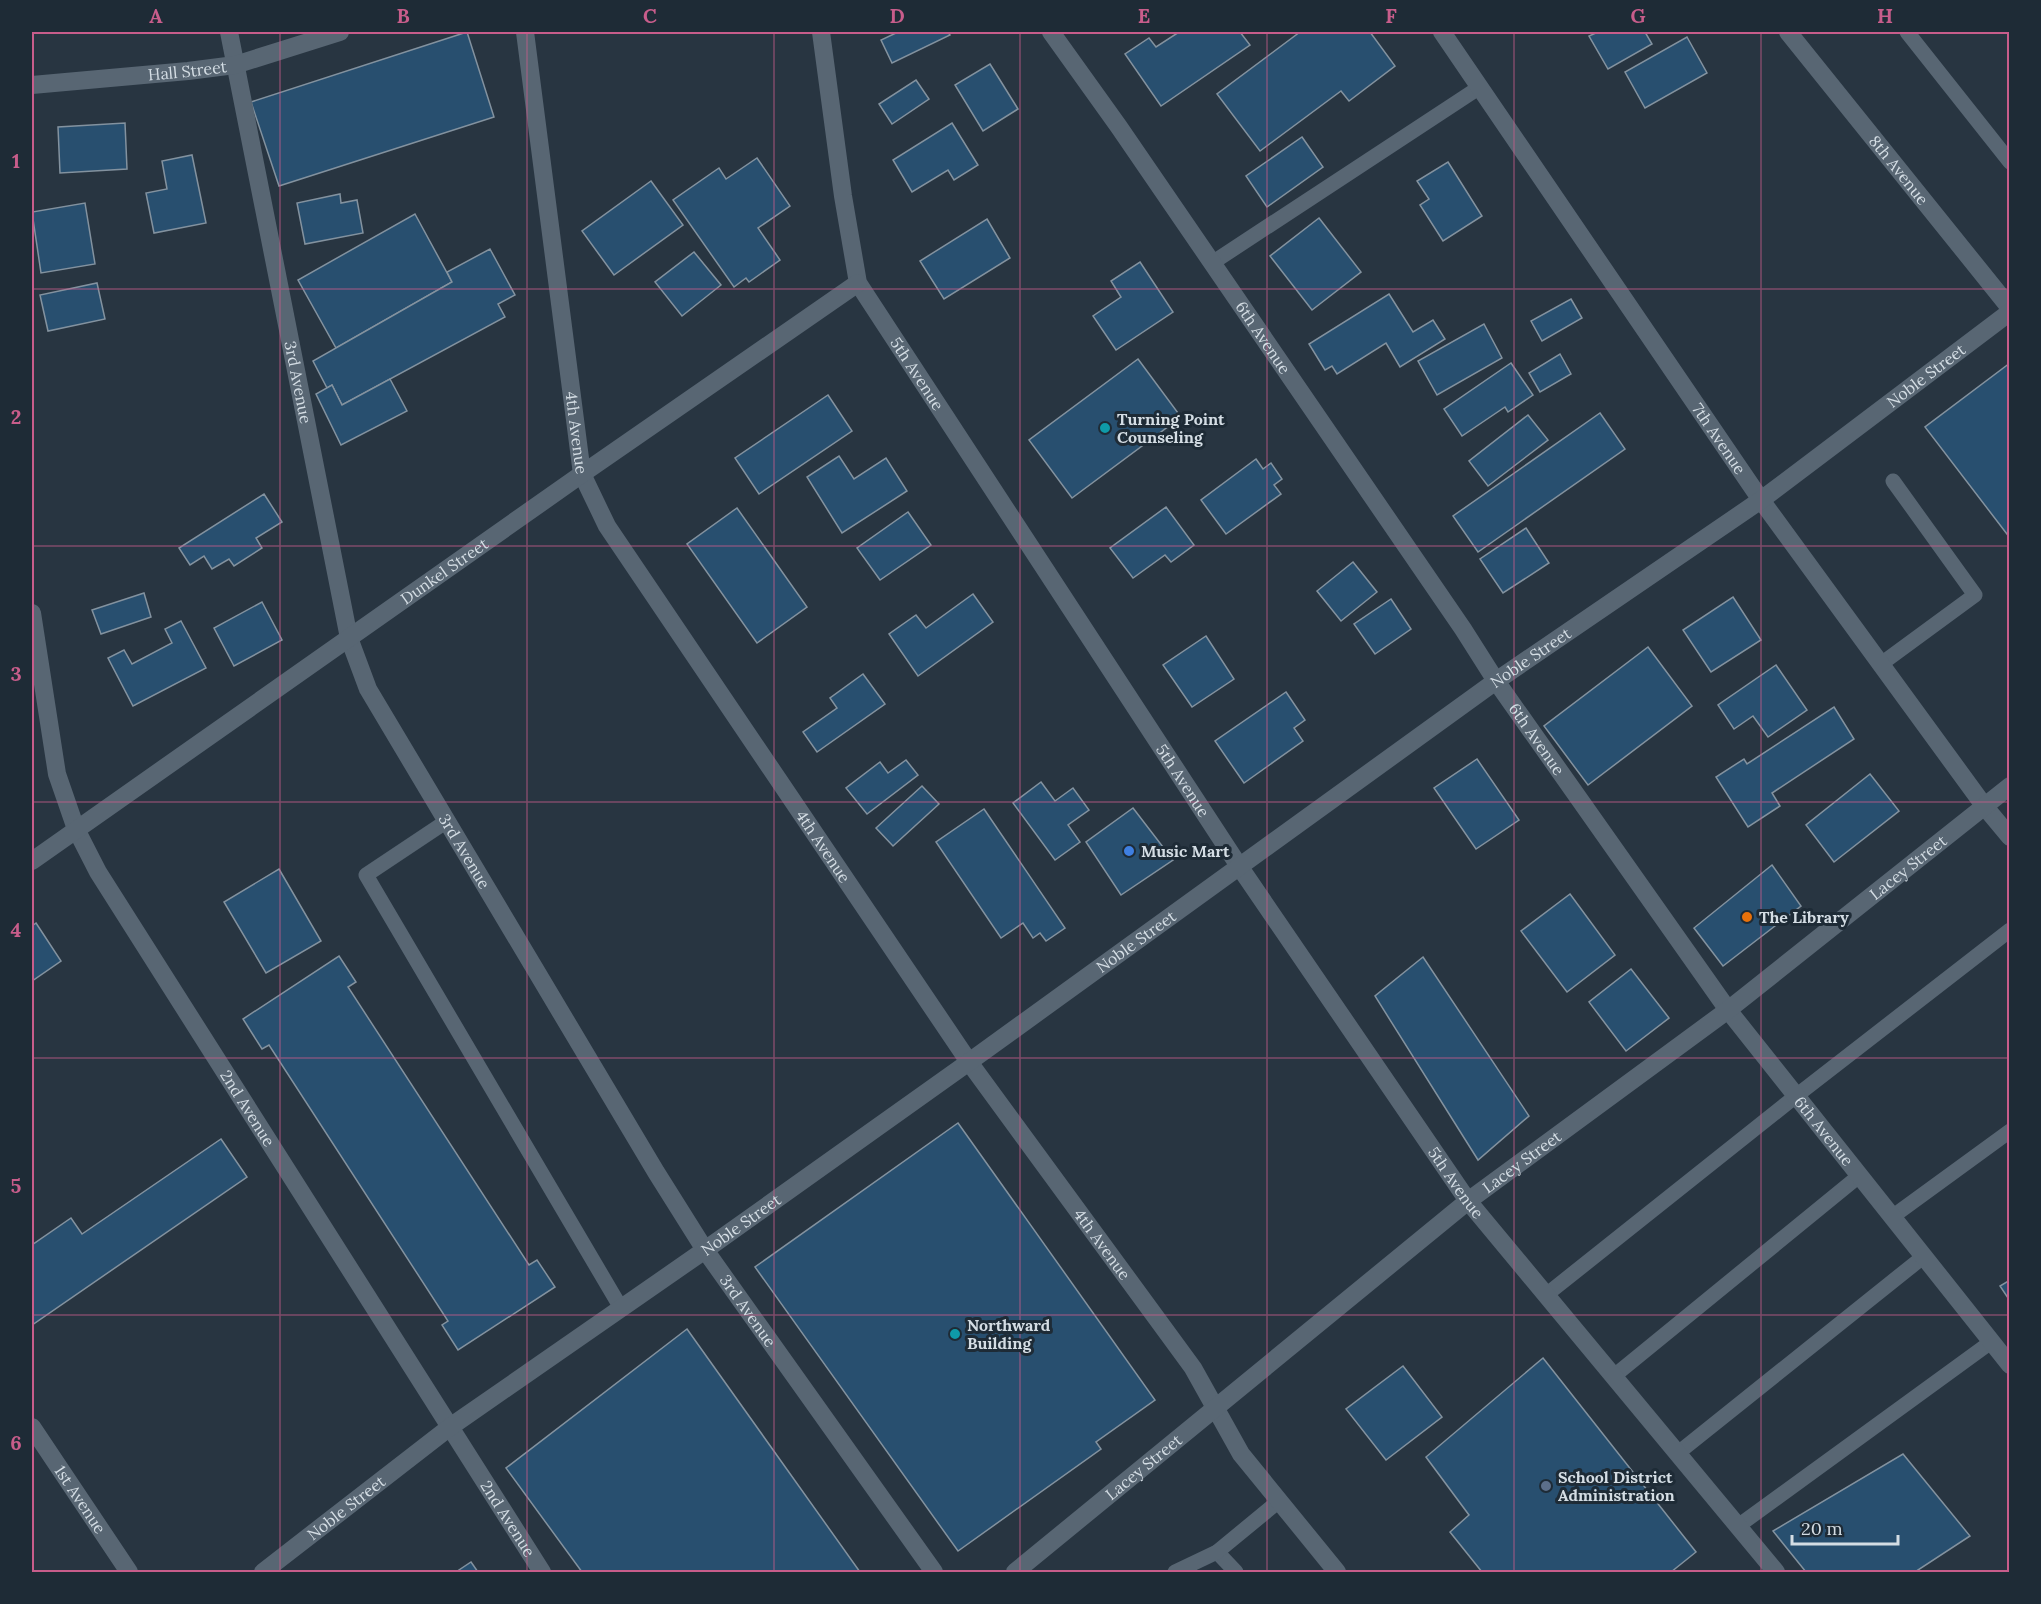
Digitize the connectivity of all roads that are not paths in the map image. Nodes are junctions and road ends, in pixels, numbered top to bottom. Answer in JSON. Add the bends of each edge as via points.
{"nodes":[{"id":1,"x":229,"y":32,"type":"edge"},
{"id":2,"x":340,"y":32,"type":"edge"},
{"id":3,"x":525,"y":32,"type":"edge"},
{"id":4,"x":821,"y":32,"type":"edge"},
{"id":5,"x":1442,"y":32,"type":"edge"},
{"id":6,"x":1788,"y":32,"type":"edge"},
{"id":7,"x":1907,"y":32,"type":"edge"},
{"id":8,"x":1057,"y":33,"type":"edge"},
{"id":9,"x":235,"y":65,"type":"junction"},
{"id":10,"x":32,"y":85,"type":"edge"},
{"id":11,"x":1480,"y":87,"type":"junction"},
{"id":12,"x":2010,"y":162,"type":"edge"},
{"id":13,"x":1212,"y":263,"type":"junction"},
{"id":14,"x":858,"y":283,"type":"junction"},
{"id":15,"x":2010,"y":308,"type":"edge"},
{"id":16,"x":2010,"y":312,"type":"edge"},
{"id":17,"x":582,"y":474,"type":"junction"},
{"id":18,"x":1893,"y":481,"type":"dead end"},
{"id":19,"x":1761,"y":500,"type":"junction"},
{"id":20,"x":32,"y":613,"type":"edge"},
{"id":21,"x":349,"y":638,"type":"junction"},
{"id":22,"x":1881,"y":664,"type":"junction"},
{"id":23,"x":1496,"y":681,"type":"junction"},
{"id":24,"x":2010,"y":786,"type":"edge"},
{"id":25,"x":1985,"y":807,"type":"junction"},
{"id":26,"x":447,"y":821,"type":"junction"},
{"id":27,"x":76,"y":829,"type":"junction"},
{"id":28,"x":2010,"y":837,"type":"edge"},
{"id":29,"x":32,"y":861,"type":"edge"},
{"id":30,"x":1239,"y":866,"type":"junction"},
{"id":31,"x":2010,"y":930,"type":"edge"},
{"id":32,"x":1728,"y":1010,"type":"junction"},
{"id":33,"x":969,"y":1062,"type":"junction"},
{"id":34,"x":1796,"y":1096,"type":"junction"},
{"id":35,"x":2010,"y":1131,"type":"edge"},
{"id":36,"x":1860,"y":1176,"type":"junction"},
{"id":37,"x":1468,"y":1202,"type":"junction"},
{"id":38,"x":1893,"y":1217,"type":"junction"},
{"id":39,"x":705,"y":1250,"type":"junction"},
{"id":40,"x":1923,"y":1257,"type":"junction"},
{"id":41,"x":1546,"y":1295,"type":"junction"},
{"id":42,"x":621,"y":1308,"type":"junction"},
{"id":43,"x":1991,"y":1342,"type":"junction"},
{"id":44,"x":2010,"y":1365,"type":"edge"},
{"id":45,"x":1614,"y":1376,"type":"junction"},
{"id":46,"x":1216,"y":1409,"type":"junction"},
{"id":47,"x":32,"y":1427,"type":"edge"},
{"id":48,"x":450,"y":1427,"type":"junction"},
{"id":49,"x":1678,"y":1453,"type":"junction"},
{"id":50,"x":1280,"y":1501,"type":"junction"},
{"id":51,"x":1738,"y":1526,"type":"junction"},
{"id":52,"x":1217,"y":1552,"type":"junction"},
{"id":53,"x":129,"y":1572,"type":"edge"},
{"id":54,"x":263,"y":1572,"type":"edge"},
{"id":55,"x":542,"y":1572,"type":"edge"},
{"id":56,"x":934,"y":1572,"type":"edge"},
{"id":57,"x":1015,"y":1572,"type":"edge"},
{"id":58,"x":1175,"y":1572,"type":"edge"},
{"id":59,"x":1236,"y":1572,"type":"edge"},
{"id":60,"x":1337,"y":1572,"type":"edge"},
{"id":61,"x":1776,"y":1572,"type":"edge"}],
"edges":[{"from":1,"to":9,"type":"street","name":"3rd Avenue"},
{"from":2,"to":9,"type":"street","name":"Hall Street"},
{"from":3,"to":17,"type":"street","name":"4th Avenue"},
{"from":4,"to":14,"type":"street","name":"5th Avenue"},
{"from":5,"to":11,"type":"street","name":"7th Avenue"},
{"from":6,"to":15,"type":"street","name":"8th Avenue"},
{"from":7,"to":12,"type":"lane"},
{"from":8,"to":13,"type":"street","name":"6th Avenue"},
{"from":9,"to":10,"type":"street","name":"Hall Street"},
{"from":9,"to":21,"type":"street","name":"3rd Avenue"},
{"from":11,"to":13,"type":"lane"},
{"from":11,"to":19,"type":"street","name":"7th Avenue"},
{"from":13,"to":23,"type":"street","name":"6th Avenue"},
{"from":14,"to":17,"type":"street","name":"Dunkel Street"},
{"from":14,"to":30,"type":"street","name":"5th Avenue"},
{"from":16,"to":19,"type":"street","name":"Noble Street"},
{"from":17,"to":21,"type":"street","name":"Dunkel Street"},
{"from":17,"to":33,"type":"street","name":"4th Avenue","via":[[606,526]]},
{"from":18,"to":22,"type":"lane","via":[[1975,596]]},
{"from":19,"to":22,"type":"street","name":"7th Avenue"},
{"from":19,"to":23,"type":"street","name":"Noble Street"},
{"from":20,"to":27,"type":"street","name":"2nd Avenue","via":[[57,774]]},
{"from":21,"to":26,"type":"street","name":"3rd Avenue","via":[[368,688]]},
{"from":21,"to":27,"type":"street","name":"Dunkel Street"},
{"from":22,"to":25,"type":"street","name":"7th Avenue"},
{"from":23,"to":30,"type":"street","name":"Noble Street"},
{"from":23,"to":32,"type":"street","name":"6th Avenue"},
{"from":24,"to":25,"type":"street","name":"Lacey Street"},
{"from":25,"to":28,"type":"street","name":"7th Avenue"},
{"from":25,"to":32,"type":"street","name":"Lacey Street"},
{"from":26,"to":39,"type":"street","name":"3rd Avenue"},
{"from":26,"to":42,"type":"lane","via":[[366,875]]},
{"from":27,"to":29,"type":"street","name":"Dunkel Street"},
{"from":27,"to":48,"type":"street","name":"2nd Avenue","via":[[98,873]]},
{"from":30,"to":33,"type":"street","name":"Noble Street"},
{"from":30,"to":37,"type":"street","name":"5th Avenue"},
{"from":31,"to":34,"type":"lane"},
{"from":32,"to":34,"type":"street","name":"6th Avenue"},
{"from":32,"to":37,"type":"street","name":"Lacey Street"},
{"from":33,"to":39,"type":"street","name":"Noble Street"},
{"from":33,"to":46,"type":"street","name":"4th Avenue","via":[[1193,1368]]},
{"from":34,"to":36,"type":"street","name":"6th Avenue"},
{"from":34,"to":41,"type":"lane"},
{"from":35,"to":38,"type":"lane"},
{"from":36,"to":38,"type":"street","name":"6th Avenue"},
{"from":36,"to":45,"type":"lane"},
{"from":37,"to":41,"type":"street","name":"5th Avenue"},
{"from":37,"to":46,"type":"street","name":"Lacey Street"},
{"from":38,"to":40,"type":"street","name":"6th Avenue"},
{"from":39,"to":42,"type":"street","name":"Noble Street"},
{"from":39,"to":56,"type":"street","name":"3rd Avenue"},
{"from":40,"to":43,"type":"street","name":"6th Avenue"},
{"from":40,"to":49,"type":"lane"},
{"from":41,"to":45,"type":"street","name":"5th Avenue"},
{"from":42,"to":48,"type":"street","name":"Noble Street"},
{"from":43,"to":44,"type":"street","name":"6th Avenue"},
{"from":43,"to":51,"type":"lane"},
{"from":45,"to":49,"type":"street","name":"5th Avenue"},
{"from":46,"to":50,"type":"street","name":"4th Avenue","via":[[1240,1454]]},
{"from":46,"to":57,"type":"street","name":"Lacey Street"},
{"from":47,"to":53,"type":"street","name":"1st Avenue"},
{"from":48,"to":54,"type":"street","name":"Noble Street"},
{"from":48,"to":55,"type":"street","name":"2nd Avenue"},
{"from":49,"to":51,"type":"street","name":"5th Avenue"},
{"from":50,"to":52,"type":"lane"},
{"from":50,"to":60,"type":"street","name":"4th Avenue"},
{"from":51,"to":61,"type":"street","name":"5th Avenue"},
{"from":52,"to":58,"type":"lane"},
{"from":52,"to":59,"type":"lane"}]}
